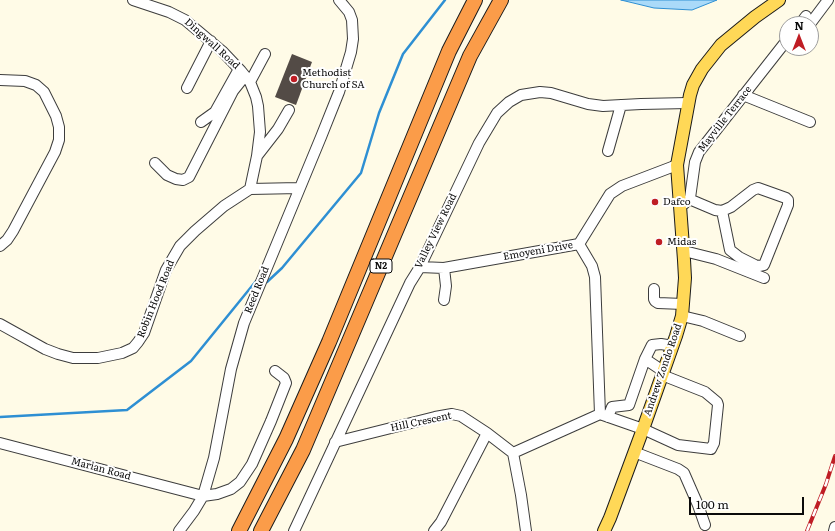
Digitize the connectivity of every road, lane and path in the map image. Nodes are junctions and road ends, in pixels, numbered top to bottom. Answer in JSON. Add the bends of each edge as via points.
{"nodes":[{"id":1,"x":133,"y":0,"type":"edge"},
{"id":2,"x":339,"y":0,"type":"edge"},
{"id":3,"x":475,"y":0,"type":"edge"},
{"id":4,"x":501,"y":0,"type":"edge"},
{"id":5,"x":779,"y":0,"type":"edge"},
{"id":6,"x":828,"y":0,"type":"edge"},
{"id":7,"x":811,"y":16,"type":"edge"},
{"id":8,"x":211,"y":41,"type":"junction"},
{"id":9,"x":779,"y":50,"type":"edge"},
{"id":10,"x":265,"y":54,"type":"dead end"},
{"id":11,"x":245,"y":75,"type":"junction"},
{"id":12,"x":0,"y":80,"type":"edge"},
{"id":13,"x":187,"y":88,"type":"dead end"},
{"id":14,"x":743,"y":95,"type":"junction"},
{"id":15,"x":688,"y":103,"type":"junction"},
{"id":16,"x":622,"y":105,"type":"junction"},
{"id":17,"x":289,"y":110,"type":"dead end"},
{"id":18,"x":201,"y":122,"type":"dead end"},
{"id":19,"x":810,"y":122,"type":"dead end"},
{"id":20,"x":608,"y":151,"type":"dead end"},
{"id":21,"x":257,"y":156,"type":"junction"},
{"id":22,"x":155,"y":163,"type":"dead end"},
{"id":23,"x":677,"y":165,"type":"junction"},
{"id":24,"x":299,"y":188,"type":"junction"},
{"id":25,"x":250,"y":189,"type":"junction"},
{"id":26,"x":685,"y":203,"type":"junction"},
{"id":27,"x":722,"y":210,"type":"junction"},
{"id":28,"x":579,"y":244,"type":"junction"},
{"id":29,"x":0,"y":246,"type":"edge"},
{"id":30,"x":684,"y":251,"type":"junction"},
{"id":31,"x":420,"y":267,"type":"junction"},
{"id":32,"x":444,"y":268,"type":"junction"},
{"id":33,"x":764,"y":278,"type":"dead end"},
{"id":34,"x":654,"y":289,"type":"dead end"},
{"id":35,"x":444,"y":300,"type":"dead end"},
{"id":36,"x":682,"y":310,"type":"junction"},
{"id":37,"x":0,"y":324,"type":"edge"},
{"id":38,"x":740,"y":336,"type":"dead end"},
{"id":39,"x":673,"y":346,"type":"junction"},
{"id":40,"x":646,"y":359,"type":"junction"},
{"id":41,"x":275,"y":371,"type":"dead end"},
{"id":42,"x":663,"y":373,"type":"junction"},
{"id":43,"x":604,"y":415,"type":"junction"},
{"id":44,"x":643,"y":429,"type":"junction"},
{"id":45,"x":487,"y":433,"type":"junction"},
{"id":46,"x":335,"y":442,"type":"junction"},
{"id":47,"x":0,"y":443,"type":"edge"},
{"id":48,"x":634,"y":452,"type":"junction"},
{"id":49,"x":513,"y":453,"type":"junction"},
{"id":50,"x":203,"y":496,"type":"junction"},
{"id":51,"x":610,"y":518,"type":"junction"},
{"id":52,"x":705,"y":525,"type":"dead end"},
{"id":53,"x":835,"y":527,"type":"edge"},
{"id":54,"x":179,"y":531,"type":"edge"},
{"id":55,"x":239,"y":531,"type":"edge"},
{"id":56,"x":261,"y":531,"type":"edge"},
{"id":57,"x":294,"y":531,"type":"edge"},
{"id":58,"x":434,"y":531,"type":"edge"},
{"id":59,"x":526,"y":531,"type":"edge"},
{"id":60,"x":604,"y":531,"type":"edge"},
{"id":61,"x":608,"y":531,"type":"edge"},
{"id":62,"x":834,"y":531,"type":"edge"}],
"edges":[{"from":1,"to":8,"type":"street","name":"Dingwall Road","via":[[179,16]]},
{"from":2,"to":24,"type":"street","name":"Reed Road","via":[[352,20],[351,52],[339,92]]},
{"from":3,"to":55,"type":"highway","number":"N2","via":[[449,51],[329,342],[286,439]]},
{"from":4,"to":56,"type":"highway","number":"N2","via":[[467,62],[303,450]]},
{"from":5,"to":15,"type":"main road","name":"Andrew Zondo Road","via":[[717,49],[693,85]]},
{"from":6,"to":7,"type":"street"},
{"from":8,"to":11,"type":"street","name":"Dingwall Road"},
{"from":8,"to":13,"type":"street"},
{"from":9,"to":14,"type":"street","name":"Mayville Terrace"},
{"from":10,"to":11,"type":"street"},
{"from":11,"to":18,"type":"street","via":[[215,112]]},
{"from":11,"to":21,"type":"street","name":"Dingwall Road","via":[[258,106],[260,132]]},
{"from":11,"to":22,"type":"street","via":[[233,91],[189,177],[176,180]]},
{"from":12,"to":29,"type":"street","via":[[25,81],[36,85],[44,92],[56,116],[60,140],[14,231]]},
{"from":14,"to":19,"type":"street"},
{"from":14,"to":26,"type":"street","name":"Mayville Terrace","via":[[699,152],[695,162],[692,191]]},
{"from":15,"to":16,"type":"street","name":"Valley View Road"},
{"from":15,"to":23,"type":"main road","name":"Andrew Zondo Road"},
{"from":16,"to":20,"type":"street"},
{"from":16,"to":31,"type":"street","name":"Valley View Road","via":[[595,105],[540,92],[521,95],[504,106],[479,143]]},
{"from":17,"to":21,"type":"street"},
{"from":21,"to":25,"type":"street","name":"Dingwall Road"},
{"from":23,"to":26,"type":"main road","name":"Andrew Zondo Road"},
{"from":23,"to":28,"type":"street","via":[[622,186],[610,194]]},
{"from":24,"to":25,"type":"street"},
{"from":24,"to":50,"type":"street","name":"Reed Road","via":[[252,302],[235,351],[214,458]]},
{"from":25,"to":37,"type":"street","name":"Robin Hood Road","via":[[224,206],[180,246],[166,270],[144,333],[133,348],[108,356],[73,358],[44,349]]},
{"from":26,"to":27,"type":"street"},
{"from":26,"to":30,"type":"main road","name":"Andrew Zondo Road"},
{"from":27,"to":27,"type":"street","via":[[732,207],[758,188],[788,200],[764,265],[754,265],[730,250]]},
{"from":28,"to":32,"type":"street","name":"Emoyeni Drive"},
{"from":28,"to":43,"type":"street","name":"Emoyeni Drive","via":[[592,266],[595,277]]},
{"from":30,"to":33,"type":"street","via":[[716,259]]},
{"from":30,"to":36,"type":"main road","name":"Andrew Zondo Road"},
{"from":31,"to":32,"type":"street","name":"Emoyeni Drive"},
{"from":31,"to":46,"type":"street","name":"Valley View Road","via":[[396,311]]},
{"from":32,"to":35,"type":"street"},
{"from":34,"to":36,"type":"street","via":[[655,301]]},
{"from":36,"to":38,"type":"street"},
{"from":36,"to":39,"type":"main road","name":"Andrew Zondo Road"},
{"from":39,"to":40,"type":"street","via":[[655,344],[650,348]]},
{"from":39,"to":42,"type":"main road","name":"Andrew Zondo Road"},
{"from":40,"to":42,"type":"street"},
{"from":40,"to":43,"type":"street","via":[[629,405],[612,407]]},
{"from":41,"to":50,"type":"street","via":[[284,378],[285,386],[247,473],[231,489]]},
{"from":42,"to":44,"type":"main road","name":"Andrew Zondo Road"},
{"from":42,"to":44,"type":"street","via":[[705,392],[717,402],[718,414],[713,446],[706,450],[678,445]]},
{"from":43,"to":44,"type":"street"},
{"from":43,"to":49,"type":"street"},
{"from":44,"to":48,"type":"main road","name":"Andrew Zondo Road"},
{"from":45,"to":46,"type":"street","name":"Hill Crescent","via":[[461,416],[452,414]]},
{"from":45,"to":49,"type":"street","name":"Hill Crescent"},
{"from":45,"to":58,"type":"street"},
{"from":46,"to":57,"type":"street","name":"Valley View Road"},
{"from":47,"to":50,"type":"street","name":"Marian Road"},
{"from":48,"to":51,"type":"main road","name":"Andrew Zondo Road"},
{"from":48,"to":52,"type":"street","via":[[684,472]]},
{"from":49,"to":59,"type":"street"},
{"from":50,"to":54,"type":"street","name":"Reed Road"},
{"from":51,"to":60,"type":"main road","name":"Andrew Zondo Road"},
{"from":51,"to":61,"type":"main road"},
{"from":53,"to":62,"type":"street"}]}
